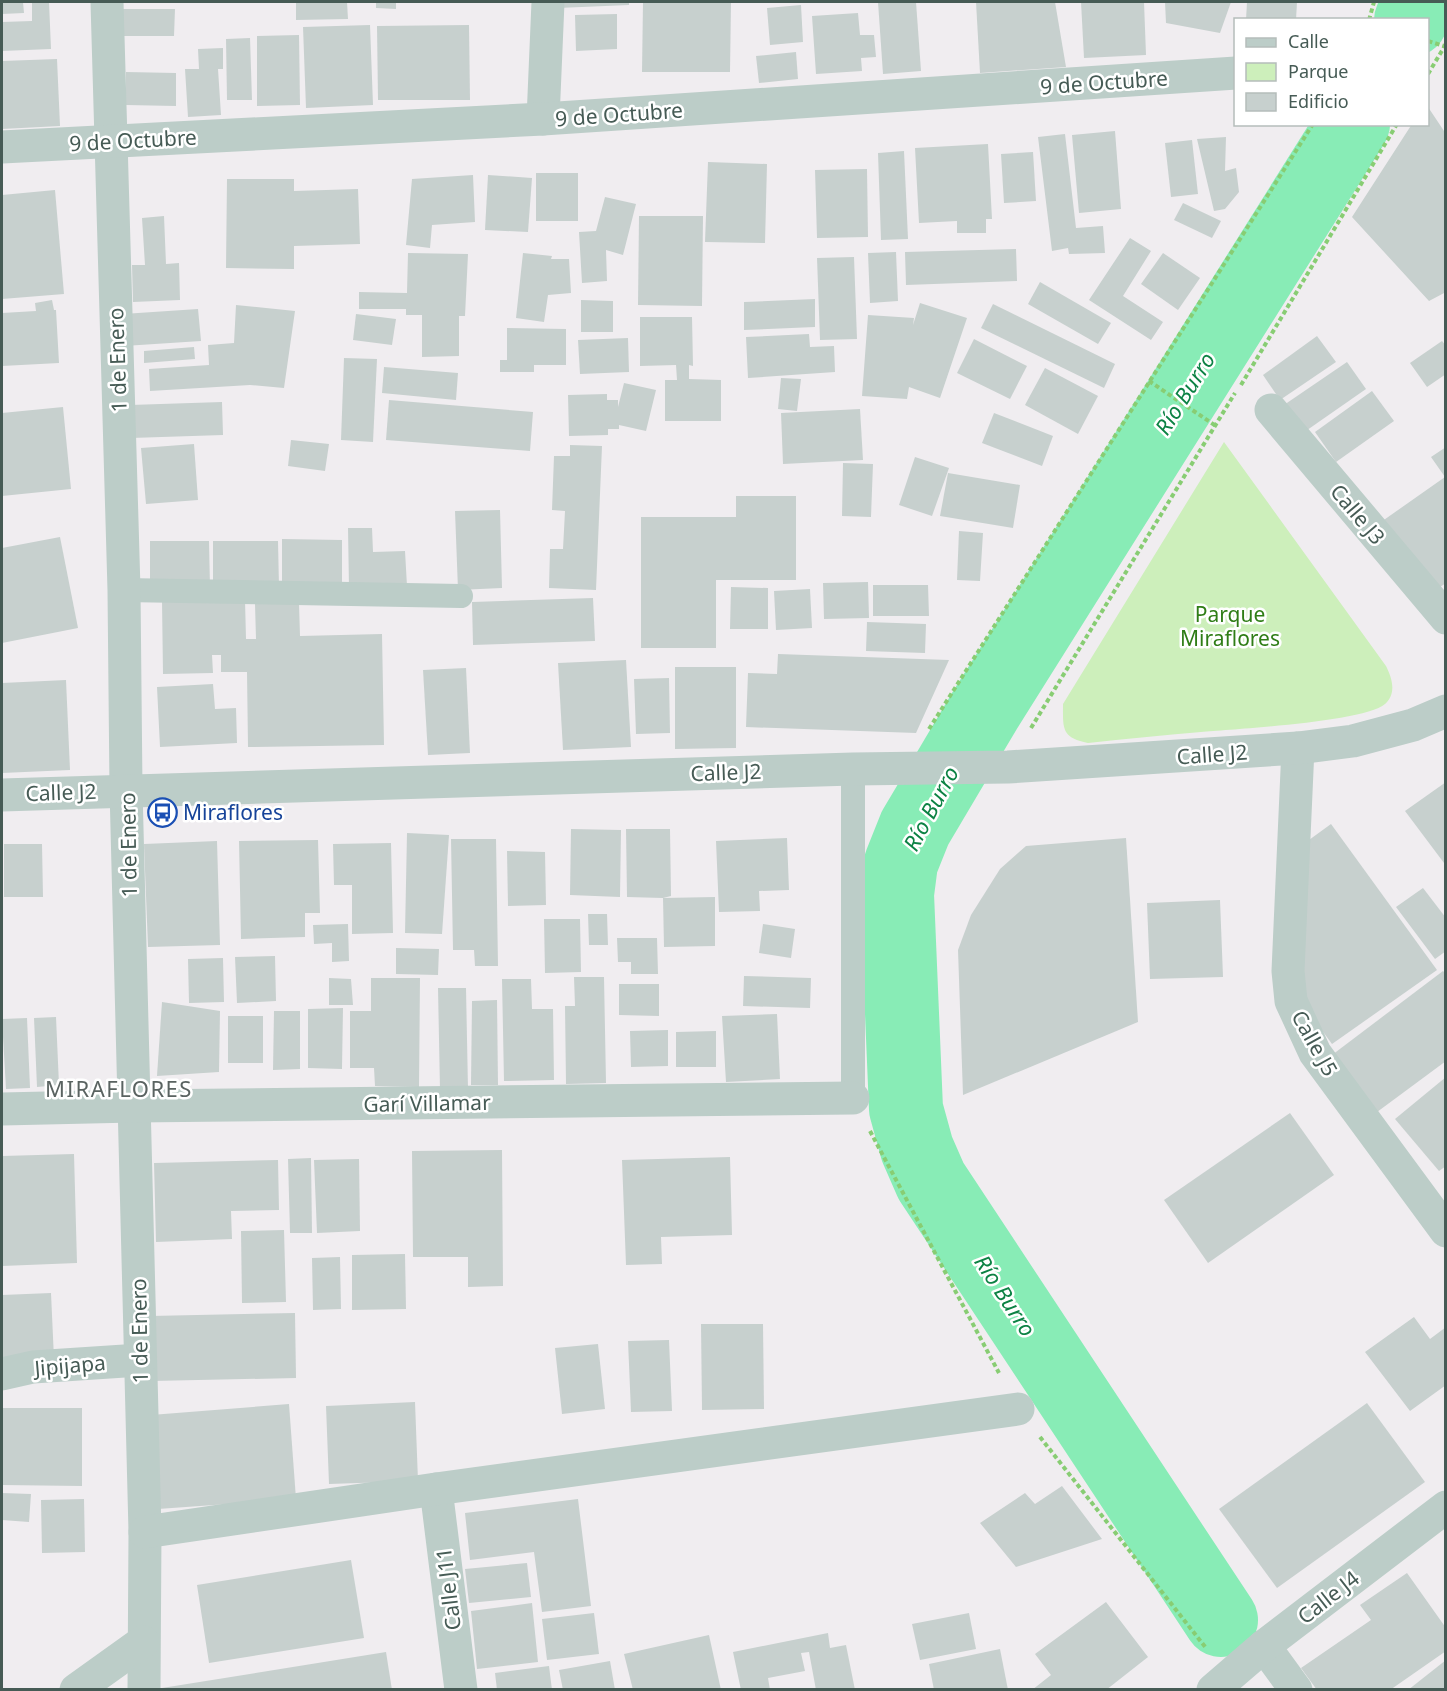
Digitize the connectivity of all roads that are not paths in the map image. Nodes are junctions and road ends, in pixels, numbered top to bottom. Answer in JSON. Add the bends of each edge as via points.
{"nodes":[{"id":1,"x":107,"y":2,"type":"edge"},
{"id":2,"x":548,"y":2,"type":"edge"},
{"id":3,"x":1234,"y":73,"type":"edge"},
{"id":4,"x":543,"y":119,"type":"junction"},
{"id":5,"x":111,"y":141,"type":"junction"},
{"id":6,"x":2,"y":147,"type":"edge"},
{"id":7,"x":1270,"y":410,"type":"dead end"},
{"id":8,"x":124,"y":590,"type":"junction"},
{"id":9,"x":461,"y":596,"type":"dead end"},
{"id":10,"x":1446,"y":618,"type":"edge"},
{"id":11,"x":1446,"y":711,"type":"edge"},
{"id":12,"x":1298,"y":748,"type":"junction"},
{"id":13,"x":853,"y":769,"type":"junction"},
{"id":14,"x":126,"y":789,"type":"junction"},
{"id":15,"x":2,"y":795,"type":"edge"},
{"id":16,"x":853,"y":1098,"type":"joint"},
{"id":17,"x":134,"y":1106,"type":"junction"},
{"id":18,"x":2,"y":1109,"type":"edge"},
{"id":19,"x":1446,"y":1231,"type":"edge"},
{"id":20,"x":140,"y":1360,"type":"junction"},
{"id":21,"x":2,"y":1374,"type":"edge"},
{"id":22,"x":1018,"y":1409,"type":"dead end"},
{"id":23,"x":436,"y":1489,"type":"junction"},
{"id":24,"x":1446,"y":1507,"type":"edge"},
{"id":25,"x":145,"y":1532,"type":"junction"},
{"id":26,"x":143,"y":1642,"type":"junction"},
{"id":27,"x":1264,"y":1646,"type":"junction"},
{"id":28,"x":76,"y":1689,"type":"edge"},
{"id":29,"x":144,"y":1689,"type":"edge"},
{"id":30,"x":461,"y":1689,"type":"edge"},
{"id":31,"x":1213,"y":1689,"type":"edge"},
{"id":32,"x":1296,"y":1689,"type":"edge"}],
"edges":[{"from":1,"to":5,"type":"street","name":"1 de Enero"},
{"from":2,"to":4,"type":"street"},
{"from":3,"to":4,"type":"street","name":"9 de Octubre"},
{"from":4,"to":5,"type":"street","name":"9 de Octubre"},
{"from":5,"to":6,"type":"street","name":"9 de Octubre"},
{"from":5,"to":8,"type":"street","name":"1 de Enero"},
{"from":7,"to":10,"type":"street","name":"Calle J3"},
{"from":8,"to":9,"type":"lane"},
{"from":8,"to":14,"type":"street","name":"1 de Enero"},
{"from":11,"to":12,"type":"street","name":"Calle J2","via":[[1413,725],[1353,741]]},
{"from":12,"to":13,"type":"street","name":"Calle J2","via":[[1008,767]]},
{"from":12,"to":19,"type":"street","name":"Calle J5","via":[[1288,971],[1291,1001],[1315,1053]]},
{"from":13,"to":14,"type":"street","name":"Calle J2"},
{"from":13,"to":16,"type":"lane"},
{"from":14,"to":15,"type":"street","name":"Calle J2"},
{"from":14,"to":17,"type":"street","name":"1 de Enero"},
{"from":16,"to":17,"type":"street","name":"Garí Villamar"},
{"from":17,"to":18,"type":"street","name":"Garí Villamar"},
{"from":17,"to":20,"type":"street","name":"1 de Enero"},
{"from":20,"to":21,"type":"street","name":"Jipijapa","via":[[33,1367]]},
{"from":20,"to":25,"type":"street","name":"1 de Enero"},
{"from":22,"to":23,"type":"street"},
{"from":23,"to":25,"type":"street"},
{"from":23,"to":30,"type":"street","name":"Calle J11"},
{"from":24,"to":27,"type":"street","name":"Calle J4"},
{"from":25,"to":26,"type":"street","name":"1 de Enero"},
{"from":26,"to":28,"type":"street"},
{"from":26,"to":29,"type":"street","name":"1 de Enero"},
{"from":27,"to":31,"type":"street","name":"Calle J4"},
{"from":27,"to":32,"type":"street"}]}
